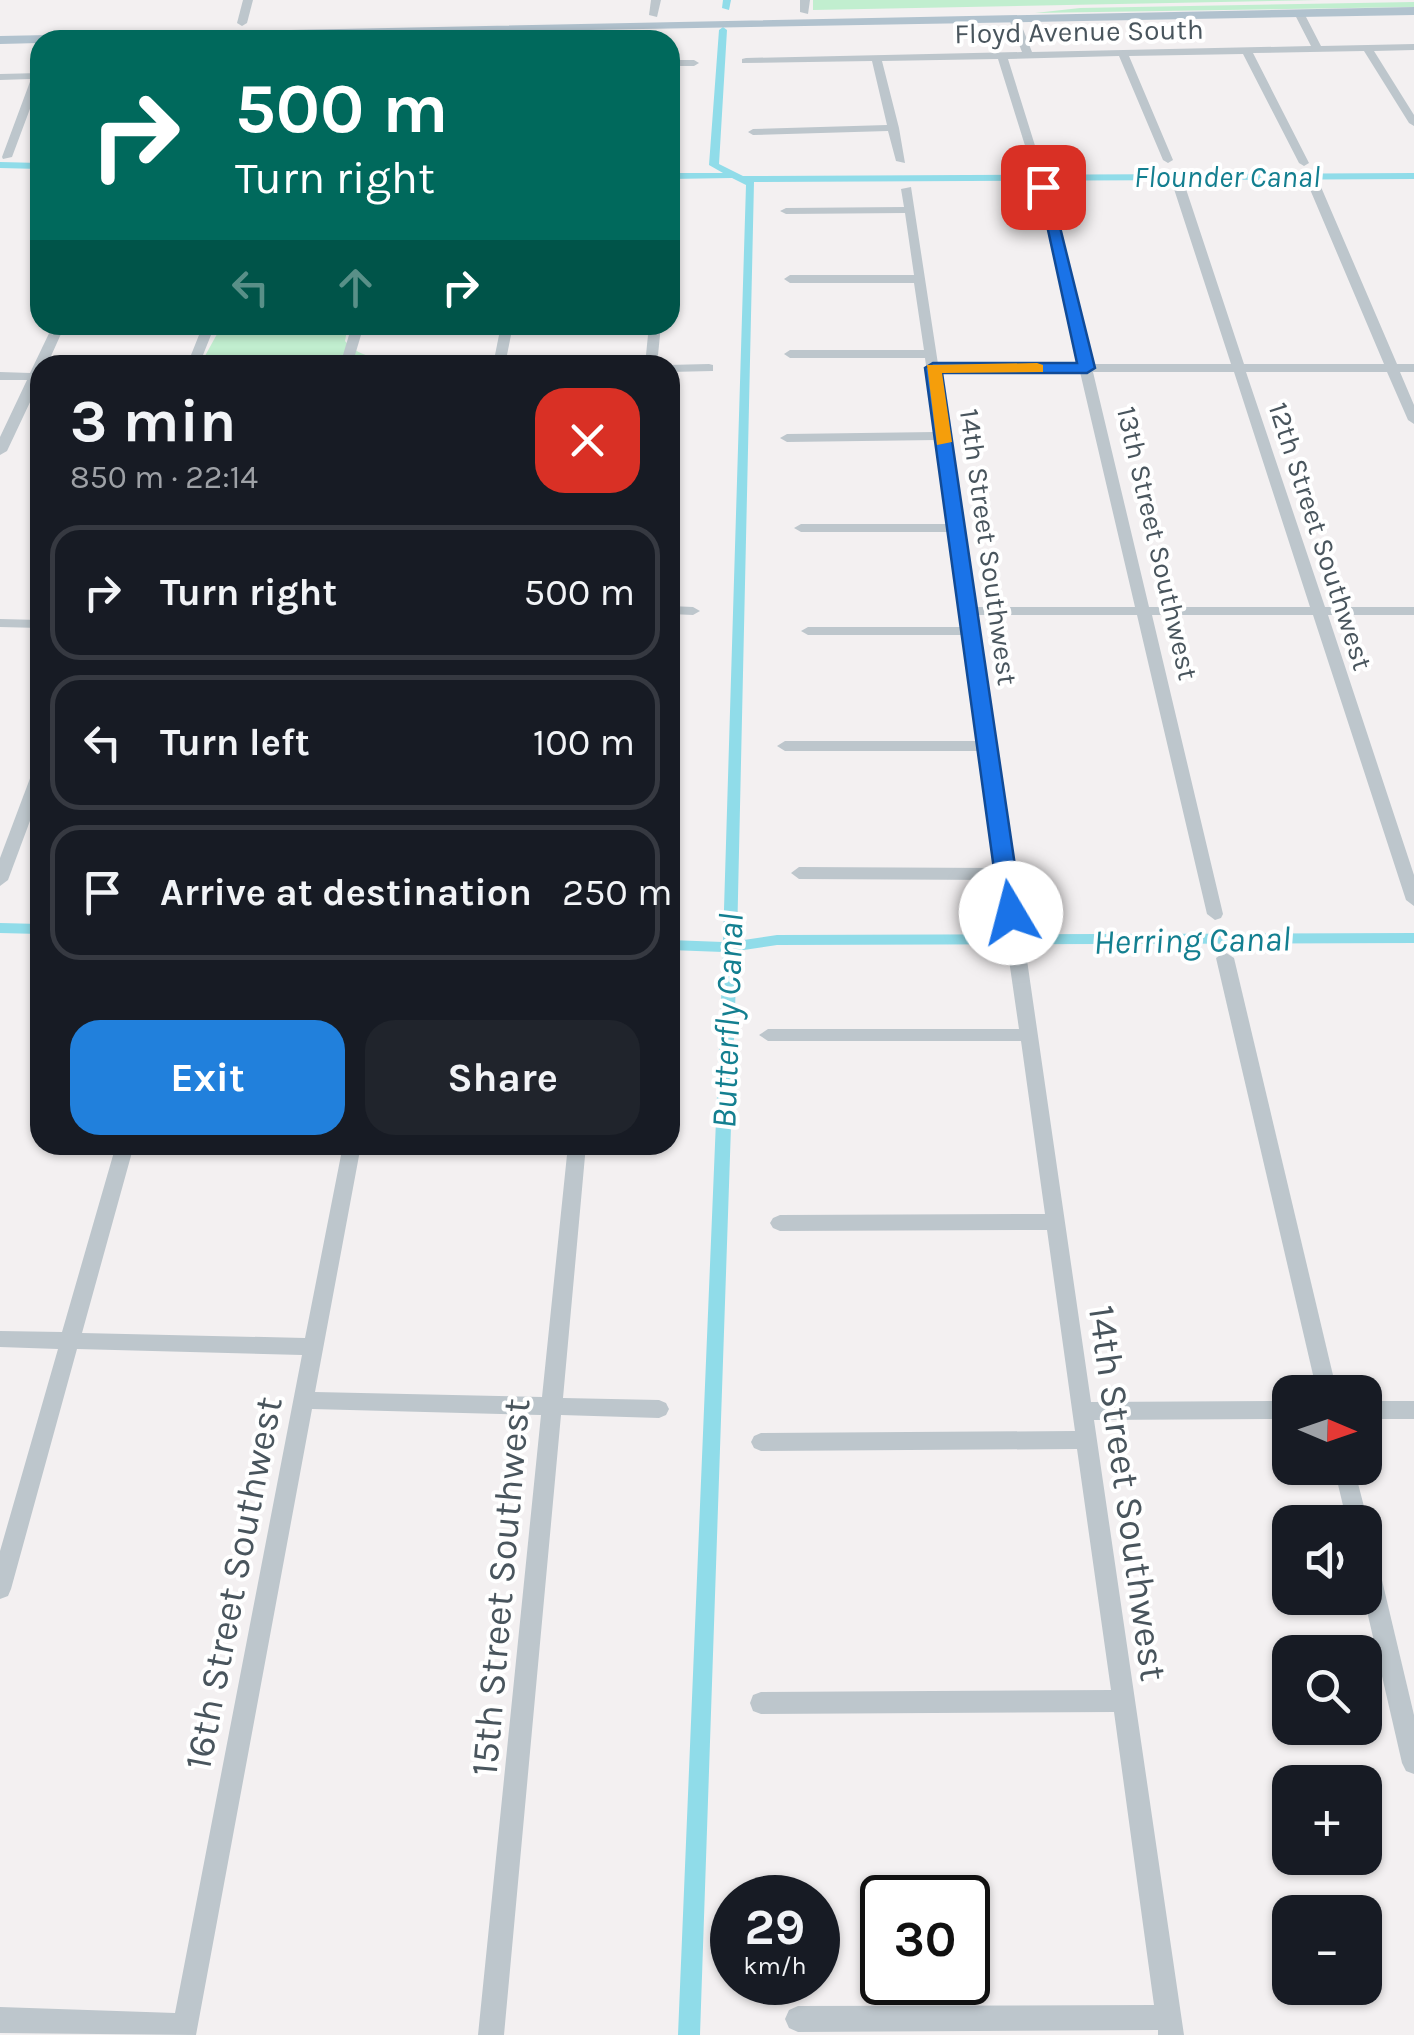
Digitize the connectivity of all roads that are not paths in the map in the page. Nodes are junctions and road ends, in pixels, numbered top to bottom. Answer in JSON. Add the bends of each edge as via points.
{"nodes":[{"id":1,"x":248,"y":0,"type":"edge"},
{"id":2,"x":1414,"y":0,"type":"edge"},
{"id":3,"x":805,"y":6,"type":"edge"},
{"id":4,"x":655,"y":8,"type":"edge"},
{"id":5,"x":1011,"y":11,"type":"junction"},
{"id":6,"x":1414,"y":11,"type":"edge"},
{"id":7,"x":1299,"y":14,"type":"junction"},
{"id":8,"x":411,"y":21,"type":"junction"},
{"id":9,"x":242,"y":24,"type":"junction"},
{"id":10,"x":0,"y":28,"type":"edge"},
{"id":11,"x":225,"y":30,"type":"edge"},
{"id":12,"x":280,"y":30,"type":"edge"},
{"id":13,"x":517,"y":30,"type":"edge"},
{"id":14,"x":680,"y":30,"type":"edge"},
{"id":15,"x":30,"y":39,"type":"edge"},
{"id":16,"x":0,"y":40,"type":"edge"},
{"id":17,"x":1414,"y":47,"type":"edge"},
{"id":18,"x":1366,"y":48,"type":"junction"},
{"id":19,"x":1318,"y":49,"type":"junction"},
{"id":20,"x":1246,"y":50,"type":"junction"},
{"id":21,"x":1123,"y":54,"type":"junction"},
{"id":22,"x":1028,"y":55,"type":"junction"},
{"id":23,"x":1002,"y":56,"type":"junction"},
{"id":24,"x":876,"y":58,"type":"junction"},
{"id":25,"x":746,"y":61,"type":"dead end"},
{"id":26,"x":694,"y":62,"type":"dead end"},
{"id":27,"x":680,"y":63,"type":"edge"},
{"id":28,"x":0,"y":76,"type":"edge"},
{"id":29,"x":30,"y":76,"type":"edge"},
{"id":30,"x":30,"y":96,"type":"edge"},
{"id":31,"x":1414,"y":123,"type":"edge"},
{"id":32,"x":894,"y":128,"type":"junction"},
{"id":33,"x":753,"y":132,"type":"dead end"},
{"id":34,"x":1032,"y":152,"type":"dead end"},
{"id":35,"x":6,"y":157,"type":"dead end"},
{"id":36,"x":1168,"y":160,"type":"dead end"},
{"id":37,"x":902,"y":161,"type":"dead end"},
{"id":38,"x":1304,"y":163,"type":"dead end"},
{"id":39,"x":1043,"y":187,"type":"dead end"},
{"id":40,"x":1315,"y":187,"type":"dead end"},
{"id":41,"x":907,"y":188,"type":"dead end"},
{"id":42,"x":1180,"y":188,"type":"dead end"},
{"id":43,"x":786,"y":210,"type":"dead end"},
{"id":44,"x":910,"y":210,"type":"junction"},
{"id":45,"x":790,"y":279,"type":"dead end"},
{"id":46,"x":920,"y":279,"type":"junction"},
{"id":47,"x":790,"y":354,"type":"dead end"},
{"id":48,"x":932,"y":361,"type":"junction"},
{"id":49,"x":680,"y":368,"type":"edge"},
{"id":50,"x":709,"y":368,"type":"dead end"},
{"id":51,"x":1087,"y":368,"type":"junction"},
{"id":52,"x":1239,"y":368,"type":"junction"},
{"id":53,"x":1392,"y":368,"type":"junction"},
{"id":54,"x":1414,"y":368,"type":"edge"},
{"id":55,"x":30,"y":372,"type":"edge"},
{"id":56,"x":0,"y":376,"type":"edge"},
{"id":57,"x":30,"y":390,"type":"edge"},
{"id":58,"x":1414,"y":420,"type":"edge"},
{"id":59,"x":942,"y":436,"type":"junction"},
{"id":60,"x":787,"y":438,"type":"dead end"},
{"id":61,"x":0,"y":452,"type":"edge"},
{"id":62,"x":801,"y":528,"type":"dead end"},
{"id":63,"x":956,"y":528,"type":"junction"},
{"id":64,"x":680,"y":610,"type":"edge"},
{"id":65,"x":694,"y":610,"type":"dead end"},
{"id":66,"x":1144,"y":611,"type":"junction"},
{"id":67,"x":1319,"y":611,"type":"junction"},
{"id":68,"x":1414,"y":611,"type":"edge"},
{"id":69,"x":968,"y":612,"type":"junction"},
{"id":70,"x":0,"y":624,"type":"edge"},
{"id":71,"x":30,"y":624,"type":"edge"},
{"id":72,"x":808,"y":631,"type":"dead end"},
{"id":73,"x":970,"y":631,"type":"junction"},
{"id":74,"x":785,"y":746,"type":"dead end"},
{"id":75,"x":987,"y":746,"type":"junction"},
{"id":76,"x":30,"y":800,"type":"edge"},
{"id":77,"x":799,"y":874,"type":"dead end"},
{"id":78,"x":1006,"y":874,"type":"junction"},
{"id":79,"x":0,"y":880,"type":"edge"},
{"id":80,"x":1414,"y":900,"type":"edge"},
{"id":81,"x":1011,"y":913,"type":"dead end"},
{"id":82,"x":1215,"y":914,"type":"dead end"},
{"id":83,"x":1225,"y":958,"type":"dead end"},
{"id":84,"x":1018,"y":960,"type":"dead end"},
{"id":85,"x":768,"y":1035,"type":"dead end"},
{"id":86,"x":1028,"y":1035,"type":"junction"},
{"id":87,"x":122,"y":1155,"type":"edge"},
{"id":88,"x":350,"y":1155,"type":"edge"},
{"id":89,"x":576,"y":1155,"type":"edge"},
{"id":90,"x":1055,"y":1222,"type":"junction"},
{"id":91,"x":780,"y":1223,"type":"dead end"},
{"id":92,"x":0,"y":1338,"type":"edge"},
{"id":93,"x":70,"y":1341,"type":"junction"},
{"id":94,"x":312,"y":1347,"type":"junction"},
{"id":95,"x":1323,"y":1375,"type":"edge"},
{"id":96,"x":304,"y":1400,"type":"junction"},
{"id":97,"x":552,"y":1406,"type":"junction"},
{"id":98,"x":659,"y":1409,"type":"dead end"},
{"id":99,"x":1272,"y":1410,"type":"edge"},
{"id":100,"x":1382,"y":1410,"type":"edge"},
{"id":101,"x":1414,"y":1410,"type":"edge"},
{"id":102,"x":1082,"y":1411,"type":"junction"},
{"id":103,"x":1086,"y":1440,"type":"junction"},
{"id":104,"x":761,"y":1442,"type":"dead end"},
{"id":105,"x":0,"y":1590,"type":"edge"},
{"id":106,"x":1379,"y":1615,"type":"edge"},
{"id":107,"x":1122,"y":1701,"type":"junction"},
{"id":108,"x":760,"y":1703,"type":"dead end"},
{"id":109,"x":1414,"y":1763,"type":"edge"},
{"id":110,"x":0,"y":2020,"type":"edge"},
{"id":111,"x":798,"y":2020,"type":"dead end"},
{"id":112,"x":1169,"y":2026,"type":"edge"},
{"id":113,"x":184,"y":2030,"type":"edge"},
{"id":114,"x":491,"y":2035,"type":"edge"}],
"edges":[{"from":1,"to":9,"type":"street"},
{"from":2,"to":5,"type":"main road"},
{"from":3,"to":4,"type":"main road"},
{"from":3,"to":5,"type":"main road"},
{"from":4,"to":8,"type":"main road"},
{"from":4,"to":13,"type":"main road","via":[[652,20],[640,23]]},
{"from":5,"to":7,"type":"main road"},
{"from":5,"to":14,"type":"main road","via":[[953,21]]},
{"from":5,"to":22,"type":"street"},
{"from":6,"to":7,"type":"main road"},
{"from":7,"to":19,"type":"street"},
{"from":8,"to":9,"type":"main road"},
{"from":8,"to":12,"type":"main road"},
{"from":9,"to":10,"type":"main road"},
{"from":9,"to":11,"type":"main road"},
{"from":15,"to":16,"type":"main road"},
{"from":17,"to":18,"type":"street","name":"Floyd Avenue South"},
{"from":18,"to":19,"type":"street","name":"Floyd Avenue South"},
{"from":18,"to":31,"type":"street"},
{"from":19,"to":20,"type":"street","name":"Floyd Avenue South"},
{"from":20,"to":21,"type":"street","name":"Floyd Avenue South"},
{"from":20,"to":38,"type":"street"},
{"from":21,"to":22,"type":"street","name":"Floyd Avenue South"},
{"from":21,"to":36,"type":"street"},
{"from":22,"to":23,"type":"street","name":"Floyd Avenue South"},
{"from":23,"to":24,"type":"street","name":"Floyd Avenue South"},
{"from":23,"to":34,"type":"street"},
{"from":24,"to":25,"type":"street","name":"Floyd Avenue South"},
{"from":24,"to":32,"type":"street"},
{"from":26,"to":27,"type":"street"},
{"from":28,"to":29,"type":"street"},
{"from":30,"to":35,"type":"street"},
{"from":32,"to":33,"type":"street"},
{"from":32,"to":37,"type":"street"},
{"from":39,"to":51,"type":"street","name":"13th Street Southwest"},
{"from":40,"to":53,"type":"street"},
{"from":41,"to":44,"type":"street","name":"14th Street Southwest"},
{"from":42,"to":52,"type":"street","name":"12th Street Southwest"},
{"from":43,"to":44,"type":"street"},
{"from":44,"to":46,"type":"street","name":"14th Street Southwest"},
{"from":45,"to":46,"type":"street"},
{"from":46,"to":48,"type":"street","name":"14th Street Southwest"},
{"from":47,"to":48,"type":"street"},
{"from":48,"to":51,"type":"street"},
{"from":48,"to":59,"type":"street","name":"14th Street Southwest"},
{"from":49,"to":50,"type":"street"},
{"from":51,"to":52,"type":"street"},
{"from":51,"to":66,"type":"street","name":"13th Street Southwest"},
{"from":52,"to":53,"type":"street"},
{"from":52,"to":67,"type":"street","name":"12th Street Southwest"},
{"from":53,"to":54,"type":"street"},
{"from":53,"to":58,"type":"street"},
{"from":55,"to":56,"type":"street"},
{"from":57,"to":61,"type":"street"},
{"from":59,"to":60,"type":"street"},
{"from":59,"to":63,"type":"street","name":"14th Street Southwest"},
{"from":62,"to":63,"type":"street"},
{"from":63,"to":69,"type":"street","name":"14th Street Southwest"},
{"from":64,"to":65,"type":"street"},
{"from":66,"to":67,"type":"street"},
{"from":66,"to":69,"type":"street"},
{"from":66,"to":82,"type":"street","name":"13th Street Southwest"},
{"from":67,"to":68,"type":"street"},
{"from":67,"to":80,"type":"street","name":"12th Street Southwest"},
{"from":69,"to":73,"type":"street","name":"14th Street Southwest"},
{"from":70,"to":71,"type":"street"},
{"from":72,"to":73,"type":"street"},
{"from":73,"to":75,"type":"street","name":"14th Street Southwest"},
{"from":74,"to":75,"type":"street"},
{"from":75,"to":78,"type":"street","name":"14th Street Southwest"},
{"from":76,"to":79,"type":"street"},
{"from":77,"to":78,"type":"street"},
{"from":78,"to":81,"type":"street","name":"14th Street Southwest"},
{"from":83,"to":95,"type":"street"},
{"from":84,"to":86,"type":"street","name":"14th Street Southwest"},
{"from":85,"to":86,"type":"street"},
{"from":86,"to":90,"type":"street","name":"14th Street Southwest"},
{"from":87,"to":93,"type":"street"},
{"from":88,"to":94,"type":"street","name":"16th Street Southwest"},
{"from":89,"to":97,"type":"street","name":"15th Street Southwest"},
{"from":90,"to":91,"type":"street"},
{"from":90,"to":102,"type":"street","name":"14th Street Southwest"},
{"from":92,"to":93,"type":"street"},
{"from":93,"to":94,"type":"street"},
{"from":93,"to":105,"type":"street"},
{"from":94,"to":96,"type":"street","name":"16th Street Southwest"},
{"from":96,"to":97,"type":"street"},
{"from":96,"to":113,"type":"street","name":"16th Street Southwest"},
{"from":97,"to":98,"type":"street"},
{"from":97,"to":114,"type":"street","name":"15th Street Southwest"},
{"from":99,"to":102,"type":"street"},
{"from":100,"to":101,"type":"street"},
{"from":102,"to":103,"type":"street","name":"14th Street Southwest"},
{"from":103,"to":104,"type":"street"},
{"from":103,"to":107,"type":"street","name":"14th Street Southwest"},
{"from":106,"to":109,"type":"street"},
{"from":107,"to":108,"type":"street"},
{"from":107,"to":112,"type":"street","name":"14th Street Southwest"},
{"from":110,"to":113,"type":"street"},
{"from":111,"to":112,"type":"street"}]}
